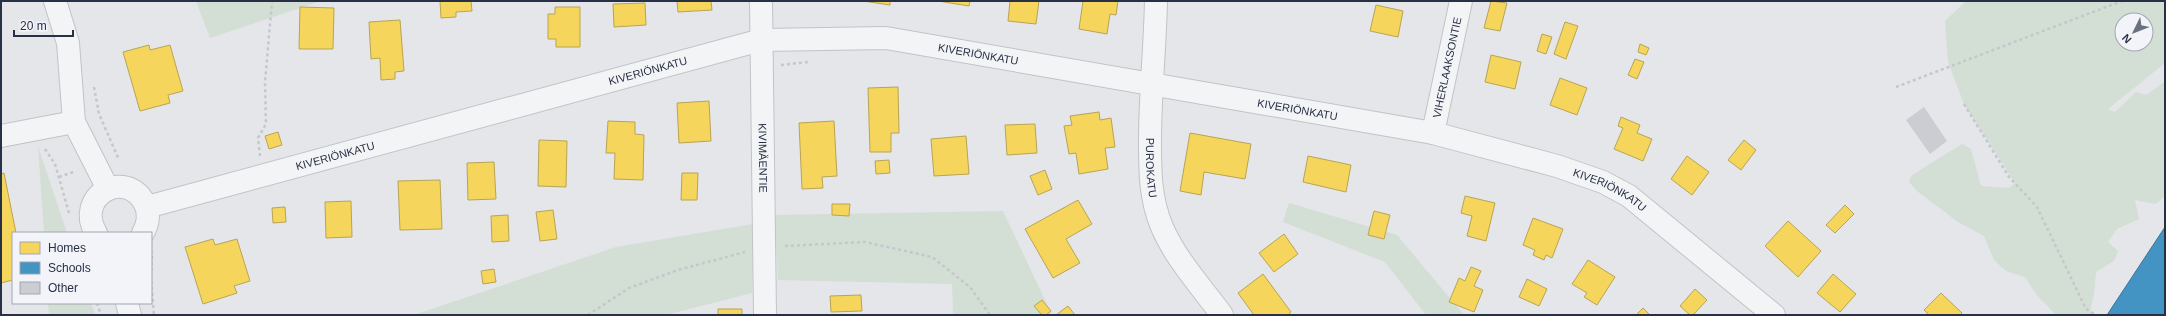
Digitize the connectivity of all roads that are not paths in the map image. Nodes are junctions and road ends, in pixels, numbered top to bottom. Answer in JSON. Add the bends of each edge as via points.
{"nodes":[{"id":1,"x":55,"y":1,"type":"edge"},
{"id":2,"x":761,"y":1,"type":"edge"},
{"id":3,"x":1156,"y":1,"type":"edge"},
{"id":4,"x":1460,"y":1,"type":"edge"},
{"id":5,"x":761,"y":40,"type":"junction"},
{"id":6,"x":1152,"y":85,"type":"junction"},
{"id":7,"x":74,"y":122,"type":"junction"},
{"id":8,"x":1433,"y":133,"type":"junction"},
{"id":9,"x":1,"y":136,"type":"edge"},
{"id":10,"x":108,"y":189,"type":"junction"},
{"id":11,"x":147,"y":207,"type":"junction"},
{"id":12,"x":96,"y":232,"type":"edge"},
{"id":13,"x":148,"y":232,"type":"edge"},
{"id":14,"x":128,"y":304,"type":"edge"},
{"id":15,"x":130,"y":315,"type":"edge"},
{"id":16,"x":766,"y":315,"type":"edge"},
{"id":17,"x":1222,"y":315,"type":"edge"},
{"id":18,"x":1774,"y":315,"type":"edge"}],
"edges":[{"from":1,"to":7,"type":"street","via":[[68,43]]},
{"from":2,"to":5,"type":"street","name":"KIVIMÄENTIE"},
{"from":3,"to":6,"type":"street","name":"PUROKATU"},
{"from":4,"to":8,"type":"street","name":"VIHERLAAKSONTIE"},
{"from":5,"to":6,"type":"street","name":"KIVERIÖNKATU","via":[[886,38]]},
{"from":5,"to":11,"type":"street","name":"KIVERIÖNKATU"},
{"from":5,"to":16,"type":"street","name":"KIVIMÄENTIE"},
{"from":6,"to":8,"type":"street","name":"KIVERIÖNKATU"},
{"from":6,"to":17,"type":"street","name":"PUROKATU","via":[[1150,190],[1162,228],[1187,269]]},
{"from":7,"to":9,"type":"street","via":[[39,139]]},
{"from":7,"to":10,"type":"street"},
{"from":8,"to":18,"type":"street","name":"KIVERIÖNKATU","via":[[1556,166],[1603,182],[1629,196],[1652,213]]},
{"from":10,"to":11,"type":"street","via":[[122,187],[136,192]]},
{"from":10,"to":12,"type":"street","via":[[100,193],[91,209],[90,218]]},
{"from":11,"to":13,"type":"street"},
{"from":14,"to":15,"type":"street"}]}
